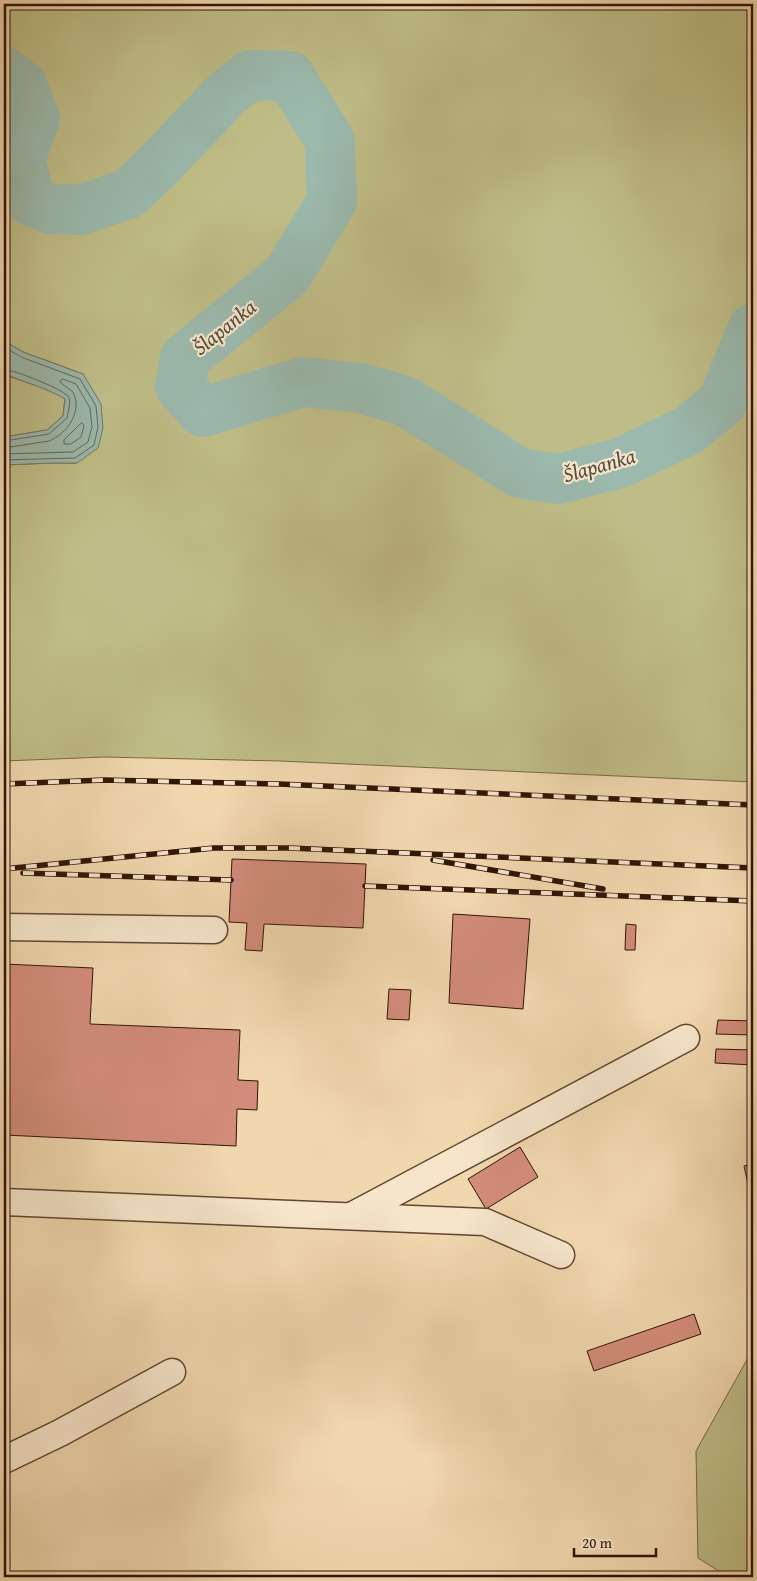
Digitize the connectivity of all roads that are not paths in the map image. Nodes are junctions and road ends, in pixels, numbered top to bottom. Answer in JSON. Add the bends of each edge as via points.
{"nodes":[{"id":1,"x":4,"y":927,"type":"edge"},
{"id":2,"x":214,"y":930,"type":"dead end"},
{"id":3,"x":686,"y":1038,"type":"dead end"},
{"id":4,"x":4,"y":1202,"type":"edge"},
{"id":5,"x":352,"y":1216,"type":"junction"},
{"id":6,"x":561,"y":1255,"type":"dead end"},
{"id":7,"x":172,"y":1372,"type":"dead end"},
{"id":8,"x":4,"y":1460,"type":"edge"}],
"edges":[{"from":1,"to":2,"type":"lane"},
{"from":3,"to":5,"type":"lane"},
{"from":4,"to":5,"type":"lane"},
{"from":5,"to":6,"type":"lane","via":[[485,1222]]},
{"from":7,"to":8,"type":"lane"}]}
